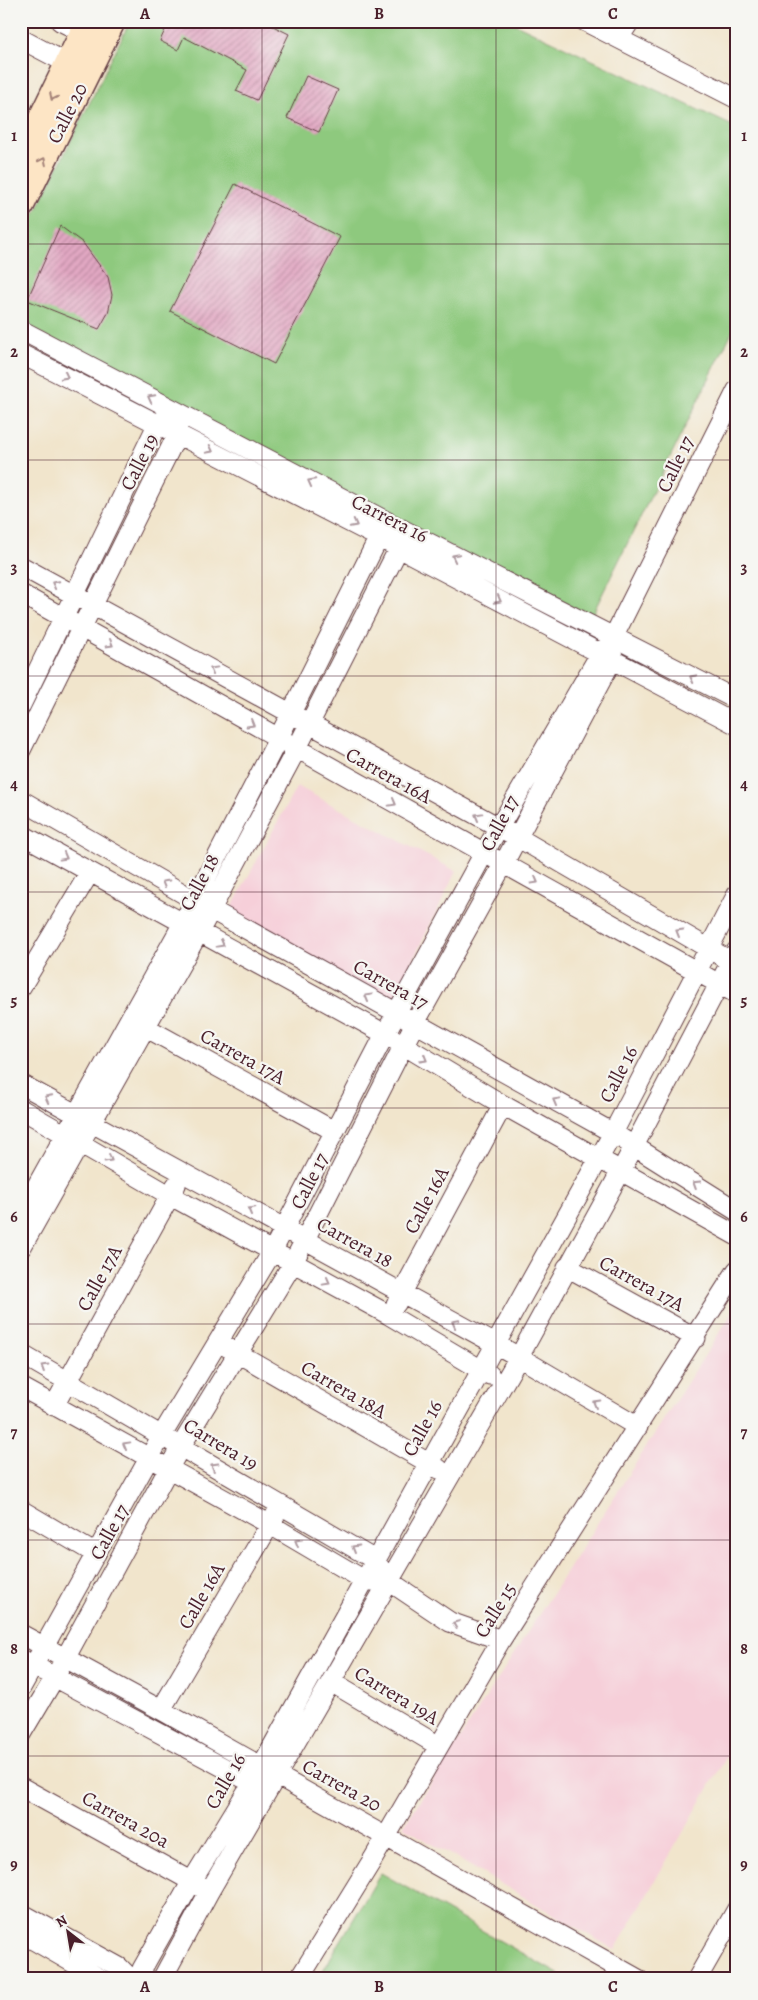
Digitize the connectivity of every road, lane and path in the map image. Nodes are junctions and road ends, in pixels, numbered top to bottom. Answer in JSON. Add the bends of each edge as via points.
{"nodes":[{"id":1,"x":60,"y":21,"type":"edge"},
{"id":2,"x":584,"y":21,"type":"edge"},
{"id":3,"x":630,"y":21,"type":"edge"},
{"id":4,"x":96,"y":29,"type":"edge"},
{"id":5,"x":620,"y":38,"type":"junction"},
{"id":6,"x":21,"y":39,"type":"edge"},
{"id":7,"x":78,"y":69,"type":"junction"},
{"id":8,"x":737,"y":99,"type":"edge"},
{"id":9,"x":21,"y":161,"type":"edge"},
{"id":10,"x":21,"y":205,"type":"edge"},
{"id":11,"x":21,"y":330,"type":"edge"},
{"id":12,"x":21,"y":354,"type":"edge"},
{"id":13,"x":737,"y":390,"type":"edge"},
{"id":14,"x":177,"y":411,"type":"junction"},
{"id":15,"x":158,"y":423,"type":"junction"},
{"id":16,"x":178,"y":433,"type":"junction"},
{"id":17,"x":383,"y":529,"type":"junction"},
{"id":18,"x":402,"y":539,"type":"junction"},
{"id":19,"x":21,"y":566,"type":"edge"},
{"id":20,"x":21,"y":594,"type":"edge"},
{"id":21,"x":84,"y":600,"type":"junction"},
{"id":22,"x":64,"y":618,"type":"junction"},
{"id":23,"x":82,"y":628,"type":"junction"},
{"id":24,"x":614,"y":638,"type":"junction"},
{"id":25,"x":606,"y":657,"type":"junction"},
{"id":26,"x":737,"y":700,"type":"edge"},
{"id":27,"x":21,"y":705,"type":"edge"},
{"id":28,"x":291,"y":712,"type":"junction"},
{"id":29,"x":310,"y":723,"type":"junction"},
{"id":30,"x":737,"y":725,"type":"edge"},
{"id":31,"x":278,"y":740,"type":"junction"},
{"id":32,"x":21,"y":750,"type":"edge"},
{"id":33,"x":296,"y":750,"type":"junction"},
{"id":34,"x":21,"y":800,"type":"edge"},
{"id":35,"x":498,"y":827,"type":"junction"},
{"id":36,"x":21,"y":834,"type":"edge"},
{"id":37,"x":517,"y":837,"type":"junction"},
{"id":38,"x":484,"y":853,"type":"junction"},
{"id":39,"x":504,"y":863,"type":"junction"},
{"id":40,"x":90,"y":872,"type":"junction"},
{"id":41,"x":737,"y":894,"type":"edge"},
{"id":42,"x":202,"y":904,"type":"junction"},
{"id":43,"x":183,"y":923,"type":"junction"},
{"id":44,"x":199,"y":932,"type":"junction"},
{"id":45,"x":707,"y":948,"type":"junction"},
{"id":46,"x":735,"y":959,"type":"edge"},
{"id":47,"x":696,"y":971,"type":"junction"},
{"id":48,"x":719,"y":984,"type":"junction"},
{"id":49,"x":21,"y":987,"type":"edge"},
{"id":50,"x":737,"y":994,"type":"edge"},
{"id":51,"x":397,"y":1013,"type":"junction"},
{"id":52,"x":138,"y":1023,"type":"junction"},
{"id":53,"x":415,"y":1023,"type":"junction"},
{"id":54,"x":385,"y":1034,"type":"junction"},
{"id":55,"x":404,"y":1047,"type":"junction"},
{"id":56,"x":21,"y":1084,"type":"edge"},
{"id":57,"x":503,"y":1105,"type":"junction"},
{"id":58,"x":21,"y":1109,"type":"edge"},
{"id":59,"x":84,"y":1117,"type":"junction"},
{"id":60,"x":334,"y":1131,"type":"junction"},
{"id":61,"x":613,"y":1133,"type":"junction"},
{"id":62,"x":73,"y":1137,"type":"junction"},
{"id":63,"x":634,"y":1145,"type":"junction"},
{"id":64,"x":599,"y":1158,"type":"junction"},
{"id":65,"x":621,"y":1171,"type":"junction"},
{"id":66,"x":182,"y":1172,"type":"junction"},
{"id":67,"x":171,"y":1196,"type":"junction"},
{"id":68,"x":737,"y":1210,"type":"edge"},
{"id":69,"x":21,"y":1214,"type":"edge"},
{"id":70,"x":284,"y":1228,"type":"junction"},
{"id":71,"x":737,"y":1236,"type":"edge"},
{"id":72,"x":304,"y":1240,"type":"junction"},
{"id":73,"x":21,"y":1248,"type":"edge"},
{"id":74,"x":272,"y":1252,"type":"junction"},
{"id":75,"x":293,"y":1263,"type":"junction"},
{"id":76,"x":567,"y":1267,"type":"junction"},
{"id":77,"x":737,"y":1270,"type":"edge"},
{"id":78,"x":401,"y":1294,"type":"junction"},
{"id":79,"x":389,"y":1315,"type":"junction"},
{"id":80,"x":696,"y":1338,"type":"junction"},
{"id":81,"x":217,"y":1341,"type":"junction"},
{"id":82,"x":494,"y":1344,"type":"junction"},
{"id":83,"x":237,"y":1353,"type":"junction"},
{"id":84,"x":21,"y":1354,"type":"edge"},
{"id":85,"x":518,"y":1357,"type":"junction"},
{"id":86,"x":479,"y":1370,"type":"junction"},
{"id":87,"x":67,"y":1381,"type":"junction"},
{"id":88,"x":503,"y":1382,"type":"junction"},
{"id":89,"x":21,"y":1387,"type":"edge"},
{"id":90,"x":54,"y":1406,"type":"junction"},
{"id":91,"x":638,"y":1427,"type":"junction"},
{"id":92,"x":162,"y":1435,"type":"junction"},
{"id":93,"x":181,"y":1446,"type":"junction"},
{"id":94,"x":150,"y":1458,"type":"junction"},
{"id":95,"x":428,"y":1463,"type":"junction"},
{"id":96,"x":169,"y":1469,"type":"junction"},
{"id":97,"x":450,"y":1474,"type":"junction"},
{"id":98,"x":282,"y":1506,"type":"junction"},
{"id":99,"x":21,"y":1510,"type":"edge"},
{"id":100,"x":269,"y":1524,"type":"junction"},
{"id":101,"x":96,"y":1554,"type":"junction"},
{"id":102,"x":375,"y":1560,"type":"junction"},
{"id":103,"x":364,"y":1580,"type":"junction"},
{"id":104,"x":389,"y":1581,"type":"junction"},
{"id":105,"x":21,"y":1634,"type":"edge"},
{"id":106,"x":502,"y":1640,"type":"junction"},
{"id":107,"x":45,"y":1647,"type":"junction"},
{"id":108,"x":66,"y":1658,"type":"junction"},
{"id":109,"x":28,"y":1662,"type":"edge"},
{"id":110,"x":55,"y":1677,"type":"junction"},
{"id":111,"x":331,"y":1682,"type":"junction"},
{"id":112,"x":21,"y":1688,"type":"edge"},
{"id":113,"x":161,"y":1710,"type":"junction"},
{"id":114,"x":21,"y":1734,"type":"edge"},
{"id":115,"x":439,"y":1746,"type":"junction"},
{"id":116,"x":260,"y":1765,"type":"junction"},
{"id":117,"x":278,"y":1775,"type":"junction"},
{"id":118,"x":21,"y":1786,"type":"edge"},
{"id":119,"x":260,"y":1787,"type":"junction"},
{"id":120,"x":387,"y":1836,"type":"junction"},
{"id":121,"x":192,"y":1881,"type":"junction"},
{"id":122,"x":209,"y":1892,"type":"junction"},
{"id":123,"x":737,"y":1909,"type":"edge"},
{"id":124,"x":21,"y":1913,"type":"edge"},
{"id":125,"x":21,"y":1933,"type":"edge"},
{"id":126,"x":101,"y":1979,"type":"edge"},
{"id":127,"x":131,"y":1979,"type":"edge"},
{"id":128,"x":145,"y":1979,"type":"edge"},
{"id":129,"x":162,"y":1979,"type":"edge"},
{"id":130,"x":299,"y":1979,"type":"edge"},
{"id":131,"x":638,"y":1979,"type":"edge"},
{"id":132,"x":697,"y":1979,"type":"edge"}],
"edges":[{"from":1,"to":4,"type":"street"},
{"from":2,"to":5,"type":"street"},
{"from":3,"to":5,"type":"street"},
{"from":4,"to":7,"type":"street","name":"Calle 20"},
{"from":5,"to":8,"type":"street"},
{"from":6,"to":7,"type":"street"},
{"from":7,"to":9,"type":"street","name":"Calle 20","one_way":true},
{"from":10,"to":7,"type":"street","name":"Calle 20","one_way":true},
{"from":14,"to":11,"type":"street","name":"Carrera 16","one_way":true},
{"from":12,"to":15,"type":"street","name":"Carrera 16","one_way":true},
{"from":13,"to":24,"type":"street","name":"Calle 17"},
{"from":14,"to":15,"type":"street","name":"Calle 19"},
{"from":14,"to":16,"type":"street","name":"Calle 19"},
{"from":17,"to":14,"type":"street","name":"Carrera 16","one_way":true},
{"from":15,"to":16,"type":"street","name":"Carrera 16"},
{"from":15,"to":21,"type":"street","name":"Calle 19"},
{"from":16,"to":17,"type":"street","name":"Carrera 16","one_way":true},
{"from":16,"to":21,"type":"street","name":"Calle 19"},
{"from":17,"to":18,"type":"street","name":"Carrera 16"},
{"from":17,"to":28,"type":"street","name":"Calle 18"},
{"from":24,"to":18,"type":"street","name":"Carrera 16","one_way":true},
{"from":18,"to":25,"type":"street","name":"Carrera 16","one_way":true},
{"from":18,"to":29,"type":"street","name":"Calle 18"},
{"from":21,"to":19,"type":"street","name":"Carrera 16A","one_way":true},
{"from":20,"to":22,"type":"street","name":"Carrera 16A"},
{"from":21,"to":22,"type":"street","name":"Calle 19"},
{"from":21,"to":23,"type":"street","name":"Calle 19"},
{"from":28,"to":21,"type":"street","name":"Carrera 16A","one_way":true},
{"from":22,"to":23,"type":"street","name":"Carrera 16A"},
{"from":22,"to":27,"type":"street","name":"Calle 19"},
{"from":23,"to":31,"type":"street","name":"Carrera 16A","one_way":true},
{"from":23,"to":32,"type":"street","name":"Calle 19"},
{"from":24,"to":25,"type":"street","name":"Calle 17"},
{"from":26,"to":24,"type":"street","name":"Carrera 16","one_way":true},
{"from":25,"to":30,"type":"street","name":"Carrera 16"},
{"from":25,"to":35,"type":"street","name":"Calle 17"},
{"from":25,"to":37,"type":"street","name":"Calle 17"},
{"from":28,"to":29,"type":"street","name":"Carrera 16A"},
{"from":28,"to":31,"type":"street","name":"Calle 18"},
{"from":29,"to":33,"type":"street","name":"Calle 18"},
{"from":35,"to":29,"type":"street","name":"Carrera 16A","one_way":true},
{"from":31,"to":33,"type":"street","name":"Carrera 16A"},
{"from":31,"to":42,"type":"street","name":"Calle 18"},
{"from":33,"to":38,"type":"street","name":"Carrera 16A","one_way":true},
{"from":33,"to":42,"type":"street","name":"Calle 18"},
{"from":42,"to":34,"type":"street","name":"Carrera 17","one_way":true},
{"from":35,"to":37,"type":"street","name":"Carrera 16A"},
{"from":35,"to":38,"type":"street","name":"Calle 17"},
{"from":36,"to":40,"type":"street","one_way":true},
{"from":37,"to":39,"type":"street","name":"Calle 17"},
{"from":45,"to":37,"type":"street","name":"Carrera 16A","one_way":true},
{"from":38,"to":39,"type":"street","name":"Carrera 16A"},
{"from":38,"to":51,"type":"street","name":"Calle 17"},
{"from":39,"to":47,"type":"street","name":"Carrera 16A","one_way":true},
{"from":39,"to":53,"type":"street","name":"Calle 17"},
{"from":40,"to":43,"type":"street"},
{"from":40,"to":49,"type":"street"},
{"from":41,"to":45,"type":"street","name":"Calle 16"},
{"from":42,"to":43,"type":"street","name":"Calle 18"},
{"from":42,"to":44,"type":"street","name":"Calle 18"},
{"from":51,"to":42,"type":"street","name":"Carrera 17","one_way":true},
{"from":43,"to":44,"type":"street"},
{"from":43,"to":52,"type":"street","name":"Calle 18"},
{"from":44,"to":52,"type":"street","name":"Calle 18"},
{"from":44,"to":54,"type":"street","one_way":true},
{"from":45,"to":46,"type":"street","name":"Carrera 16A"},
{"from":45,"to":47,"type":"street","name":"Calle 16"},
{"from":46,"to":48,"type":"street","name":"Calle 16"},
{"from":47,"to":48,"type":"street","name":"Carrera 16A"},
{"from":47,"to":61,"type":"street","name":"Calle 16"},
{"from":48,"to":50,"type":"street","name":"Carrera 16A"},
{"from":48,"to":63,"type":"street","name":"Calle 16"},
{"from":51,"to":53,"type":"street","name":"Carrera 17"},
{"from":51,"to":54,"type":"street","name":"Calle 17"},
{"from":52,"to":59,"type":"street","name":"Calle 18"},
{"from":52,"to":60,"type":"street","name":"Carrera 17A"},
{"from":53,"to":55,"type":"street","name":"Calle 17"},
{"from":61,"to":53,"type":"street","name":"Carrera 17","one_way":true},
{"from":54,"to":55,"type":"street"},
{"from":54,"to":60,"type":"street","name":"Calle 17"},
{"from":55,"to":57,"type":"street","one_way":true},
{"from":55,"to":72,"type":"street","name":"Calle 17"},
{"from":59,"to":56,"type":"street","name":"Carrera 18","one_way":true},
{"from":57,"to":64,"type":"street"},
{"from":57,"to":78,"type":"street","name":"Calle 16A"},
{"from":58,"to":62,"type":"street"},
{"from":59,"to":62,"type":"street","name":"Calle 18"},
{"from":59,"to":66,"type":"street","name":"Carrera 18"},
{"from":60,"to":70,"type":"street","name":"Calle 17"},
{"from":61,"to":63,"type":"street","name":"Carrera 17"},
{"from":61,"to":64,"type":"street","name":"Calle 16"},
{"from":62,"to":67,"type":"street","one_way":true},
{"from":62,"to":69,"type":"street","name":"Calle 18"},
{"from":62,"to":73,"type":"street","name":"Calle 18"},
{"from":63,"to":65,"type":"street","name":"Calle 16"},
{"from":68,"to":63,"type":"street","name":"Carrera 17","one_way":true},
{"from":64,"to":65,"type":"street"},
{"from":64,"to":82,"type":"street","name":"Calle 16"},
{"from":65,"to":71,"type":"street"},
{"from":65,"to":76,"type":"street","name":"Calle 16"},
{"from":66,"to":67,"type":"street","name":"Calle 17A"},
{"from":70,"to":66,"type":"street","name":"Carrera 18","one_way":true},
{"from":67,"to":74,"type":"street"},
{"from":67,"to":87,"type":"street","name":"Calle 17A"},
{"from":70,"to":72,"type":"street","name":"Carrera 18"},
{"from":70,"to":74,"type":"street","name":"Calle 17"},
{"from":72,"to":75,"type":"street","name":"Calle 17"},
{"from":72,"to":78,"type":"street","name":"Carrera 18"},
{"from":74,"to":75,"type":"street"},
{"from":74,"to":81,"type":"street","name":"Calle 17"},
{"from":75,"to":79,"type":"street","one_way":true},
{"from":75,"to":83,"type":"street","name":"Calle 17"},
{"from":76,"to":80,"type":"street","name":"Carrera 17A"},
{"from":76,"to":85,"type":"street","name":"Calle 16"},
{"from":77,"to":80,"type":"street","name":"Calle 15"},
{"from":78,"to":79,"type":"street","name":"Calle 16A"},
{"from":82,"to":78,"type":"street","name":"Carrera 18","one_way":true},
{"from":79,"to":86,"type":"street"},
{"from":80,"to":91,"type":"street","name":"Calle 15"},
{"from":81,"to":83,"type":"street","name":"Carrera 18A"},
{"from":81,"to":92,"type":"street","name":"Calle 17"},
{"from":82,"to":85,"type":"street","name":"Carrera 18"},
{"from":82,"to":86,"type":"street","name":"Calle 16"},
{"from":83,"to":93,"type":"street","name":"Calle 17"},
{"from":83,"to":95,"type":"street","name":"Carrera 18A"},
{"from":87,"to":84,"type":"street","name":"Carrera 19","one_way":true},
{"from":85,"to":88,"type":"street","name":"Calle 16"},
{"from":91,"to":85,"type":"street","name":"Carrera 18","one_way":true},
{"from":86,"to":88,"type":"street"},
{"from":86,"to":95,"type":"street","name":"Calle 16"},
{"from":87,"to":90,"type":"street","name":"Calle 17A"},
{"from":87,"to":92,"type":"street","name":"Carrera 19"},
{"from":88,"to":97,"type":"street","name":"Calle 16"},
{"from":89,"to":90,"type":"street"},
{"from":94,"to":90,"type":"street","one_way":true},
{"from":91,"to":106,"type":"street","name":"Calle 15"},
{"from":92,"to":93,"type":"street","name":"Carrera 19"},
{"from":92,"to":94,"type":"street","name":"Calle 17"},
{"from":93,"to":96,"type":"street","name":"Calle 17"},
{"from":98,"to":93,"type":"street","name":"Carrera 19","one_way":true},
{"from":94,"to":96,"type":"street"},
{"from":94,"to":101,"type":"street","name":"Calle 17"},
{"from":95,"to":97,"type":"street","name":"Carrera 18A"},
{"from":95,"to":102,"type":"street","name":"Calle 16"},
{"from":96,"to":100,"type":"street"},
{"from":96,"to":108,"type":"street","name":"Calle 17"},
{"from":97,"to":104,"type":"street","name":"Calle 16"},
{"from":98,"to":100,"type":"street","name":"Calle 16A"},
{"from":102,"to":98,"type":"street","name":"Carrera 19","one_way":true},
{"from":99,"to":101,"type":"street"},
{"from":103,"to":100,"type":"street","one_way":true},
{"from":100,"to":113,"type":"street","name":"Calle 16A"},
{"from":101,"to":107,"type":"street","name":"Calle 17"},
{"from":102,"to":103,"type":"street","name":"Calle 16"},
{"from":102,"to":104,"type":"street","name":"Carrera 19"},
{"from":103,"to":104,"type":"street"},
{"from":103,"to":116,"type":"street","name":"Calle 16"},
{"from":106,"to":104,"type":"street","name":"Carrera 19","one_way":true,"via":[[450,1622]]},
{"from":104,"to":111,"type":"street","name":"Calle 16"},
{"from":105,"to":107,"type":"street","name":"Carrera 20"},
{"from":106,"to":115,"type":"street","name":"Calle 15"},
{"from":107,"to":108,"type":"street","name":"Carrera 20"},
{"from":107,"to":109,"type":"street","name":"Calle 17"},
{"from":108,"to":110,"type":"street","name":"Calle 17"},
{"from":108,"to":113,"type":"street","name":"Carrera 20"},
{"from":109,"to":110,"type":"street"},
{"from":109,"to":112,"type":"street","name":"Calle 17"},
{"from":110,"to":114,"type":"street","name":"Calle 17"},
{"from":110,"to":119,"type":"street"},
{"from":111,"to":115,"type":"street","name":"Carrera 19A"},
{"from":111,"to":117,"type":"street","name":"Calle 16"},
{"from":113,"to":116,"type":"street","name":"Carrera 20"},
{"from":115,"to":120,"type":"street","name":"Calle 15"},
{"from":116,"to":117,"type":"street","name":"Carrera 20"},
{"from":116,"to":119,"type":"street","name":"Calle 16"},
{"from":117,"to":119,"type":"street","name":"Calle 16"},
{"from":117,"to":120,"type":"street","name":"Carrera 20"},
{"from":118,"to":121,"type":"street","name":"Carrera 20a"},
{"from":119,"to":121,"type":"street","name":"Calle 16"},
{"from":119,"to":122,"type":"street","name":"Calle 16"},
{"from":120,"to":130,"type":"street","name":"Calle 15"},
{"from":120,"to":131,"type":"street","name":"Carrera 20"},
{"from":121,"to":122,"type":"street","name":"Carrera 20a"},
{"from":121,"to":128,"type":"street","name":"Calle 16","via":[[142,1969]]},
{"from":122,"to":129,"type":"street","name":"Calle 16"},
{"from":123,"to":132,"type":"street"},
{"from":124,"to":127,"type":"street","via":[[119,1967]]},
{"from":125,"to":126,"type":"street"}]}
